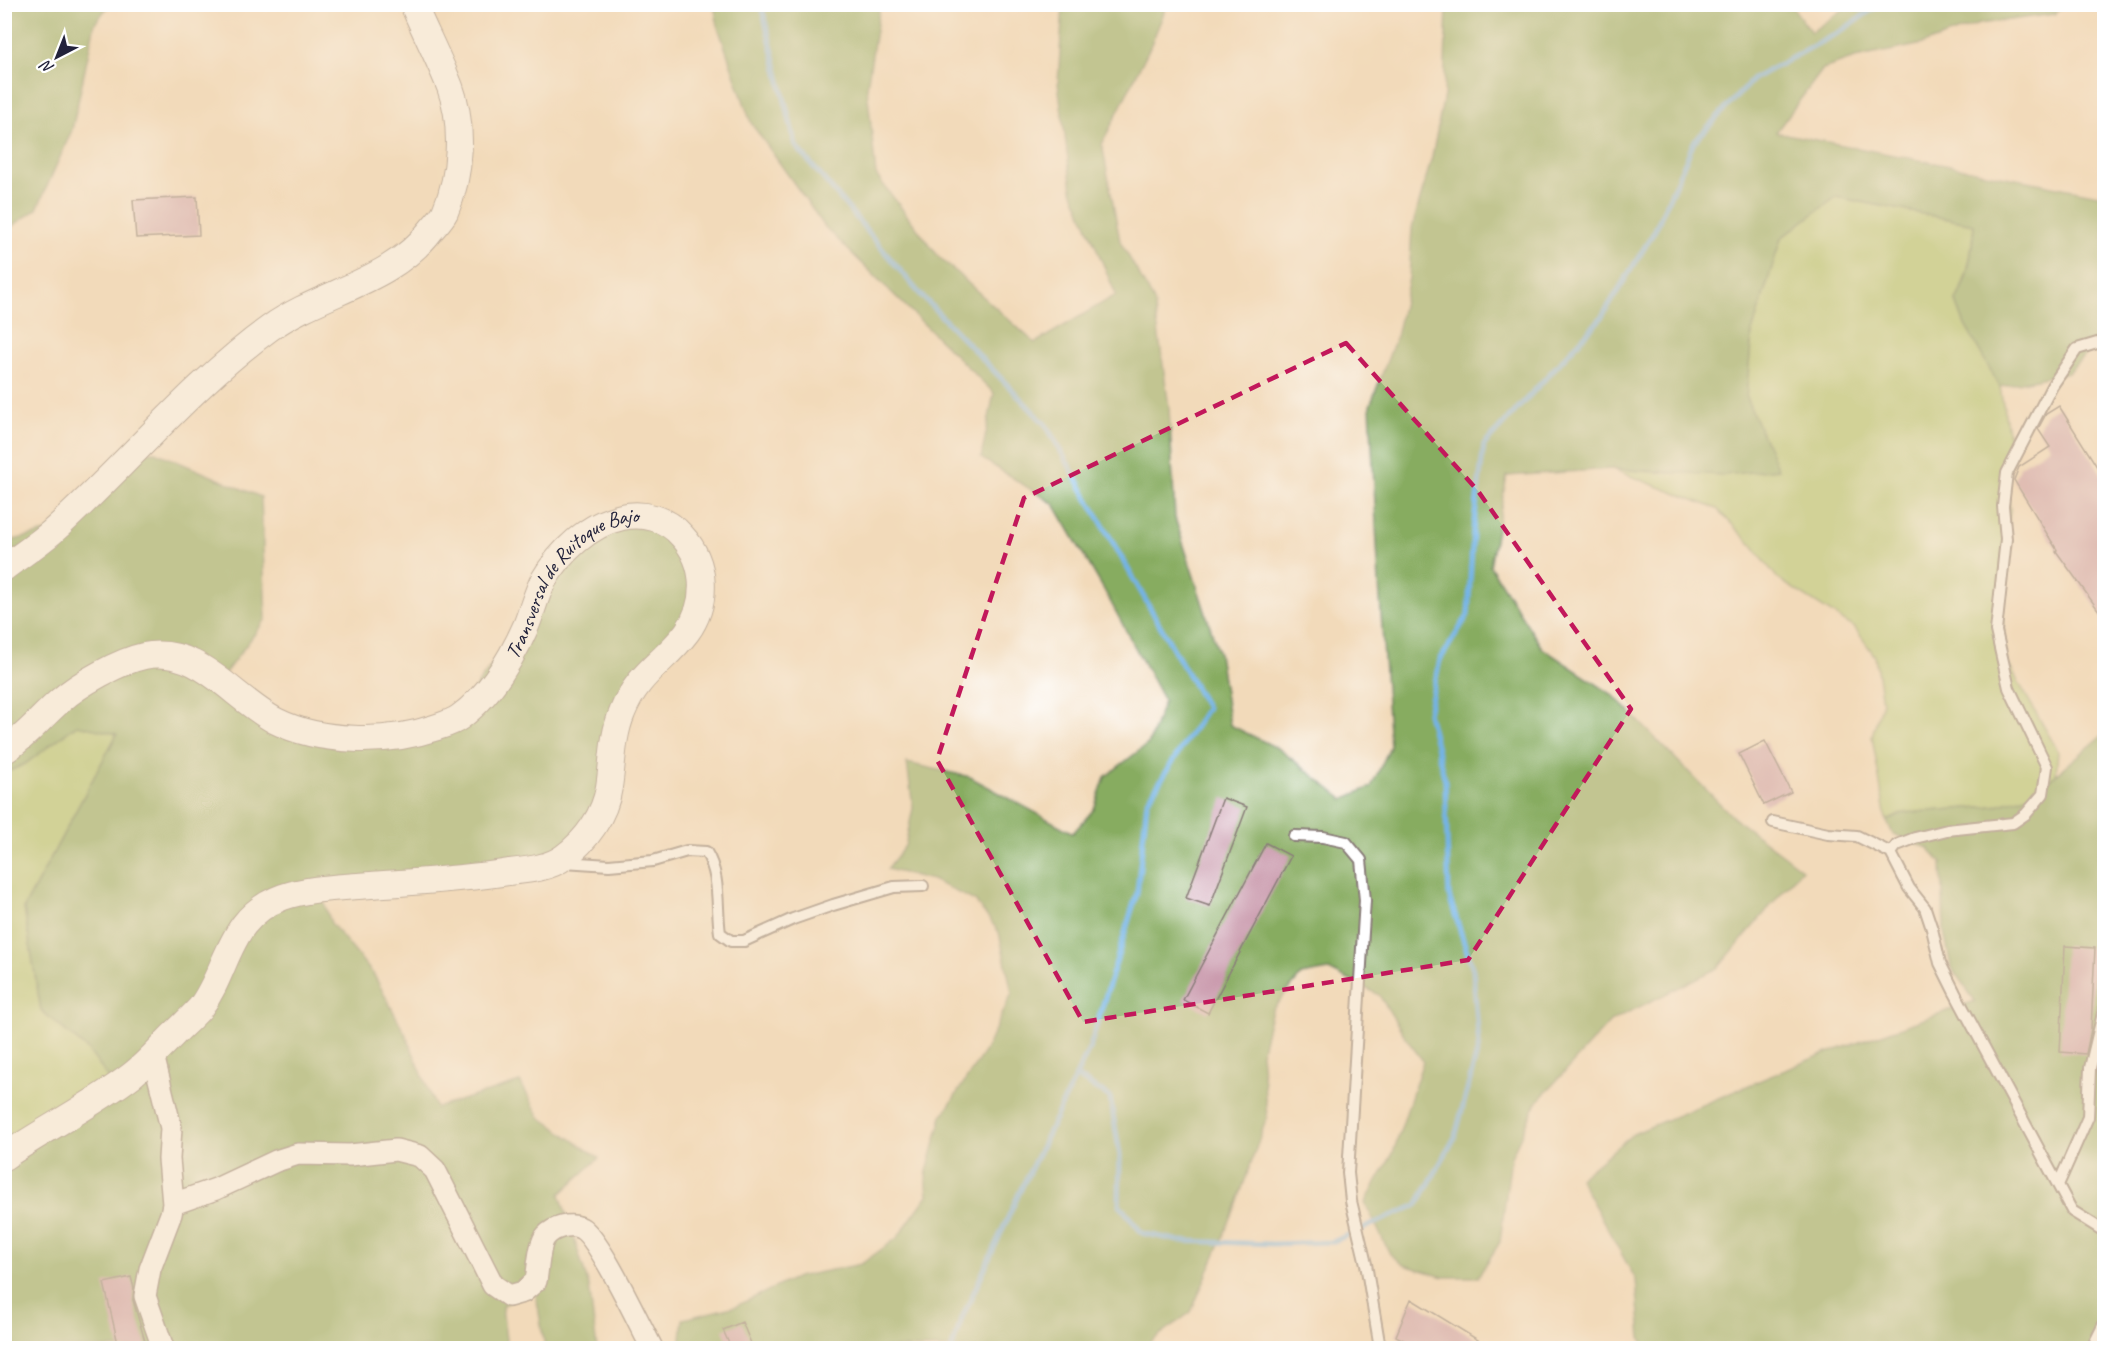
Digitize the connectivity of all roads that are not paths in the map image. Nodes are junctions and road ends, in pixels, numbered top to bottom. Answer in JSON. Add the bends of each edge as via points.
{"nodes":[{"id":1,"x":413,"y":4,"type":"edge"},
{"id":2,"x":2104,"y":341,"type":"edge"},
{"id":3,"x":4,"y":568,"type":"edge"},
{"id":4,"x":4,"y":751,"type":"edge"},
{"id":5,"x":1773,"y":822,"type":"dead end"},
{"id":6,"x":1294,"y":836,"type":"dead end"},
{"id":7,"x":1891,"y":853,"type":"junction"},
{"id":8,"x":559,"y":861,"type":"junction"},
{"id":9,"x":923,"y":886,"type":"dead end"},
{"id":10,"x":2104,"y":1009,"type":"edge"},
{"id":11,"x":153,"y":1055,"type":"junction"},
{"id":12,"x":4,"y":1157,"type":"edge"},
{"id":13,"x":2058,"y":1185,"type":"junction"},
{"id":14,"x":173,"y":1204,"type":"junction"},
{"id":15,"x":2104,"y":1231,"type":"edge"},
{"id":16,"x":2104,"y":1324,"type":"edge"},
{"id":17,"x":163,"y":1348,"type":"edge"},
{"id":18,"x":652,"y":1348,"type":"edge"},
{"id":19,"x":1380,"y":1348,"type":"edge"},
{"id":20,"x":2092,"y":1348,"type":"edge"}],
"edges":[{"from":1,"to":3,"type":"street","via":[[450,88],[458,117],[454,182],[444,213],[422,243],[396,264],[272,327],[214,375],[50,534]]},
{"from":2,"to":7,"type":"lane","via":[[2077,349],[2052,386],[2007,473],[2003,506],[2006,539],[1996,631],[2009,688],[2047,767],[2043,794],[2013,823],[1947,830],[1897,845]]},
{"from":4,"to":8,"type":"street","name":"Transversal de Ruitoque Bajo","via":[[63,698],[96,676],[140,656],[164,654],[189,659],[276,721],[316,735],[387,738],[424,732],[456,720],[480,699],[505,667],[543,582],[582,536],[621,517],[641,515],[660,520],[679,531],[692,548],[703,584],[700,605],[685,636],[633,689],[615,736],[604,808],[581,842]]},
{"from":5,"to":7,"type":"lane","via":[[1857,836]]},
{"from":6,"to":19,"type":"lane","via":[[1346,842],[1361,860],[1365,900],[1348,1173]]},
{"from":7,"to":13,"type":"lane","via":[[1909,888],[1925,908],[1940,963]]},
{"from":8,"to":9,"type":"lane","via":[[609,865],[653,861],[687,851],[706,852],[713,863],[720,933],[731,941],[744,941],[803,916],[894,887]]},
{"from":8,"to":11,"type":"street","name":"Transversal de Ruitoque Bajo","via":[[528,870],[323,889],[283,897],[259,909],[242,927],[200,1008]]},
{"from":10,"to":13,"type":"lane","via":[[2090,1068],[2088,1118]]},
{"from":11,"to":12,"type":"street","name":"Transversal de Ruitoque Bajo","via":[[136,1072]]},
{"from":11,"to":14,"type":"street","via":[[171,1128]]},
{"from":13,"to":15,"type":"lane","via":[[2072,1211]]},
{"from":14,"to":17,"type":"street","via":[[150,1269],[145,1296]]},
{"from":14,"to":18,"type":"street","via":[[298,1154],[350,1155],[396,1150],[420,1156],[435,1170],[493,1285],[508,1296],[523,1292],[536,1281],[546,1236],[562,1226],[581,1228],[599,1246]]},
{"from":16,"to":20,"type":"lane"}]}
